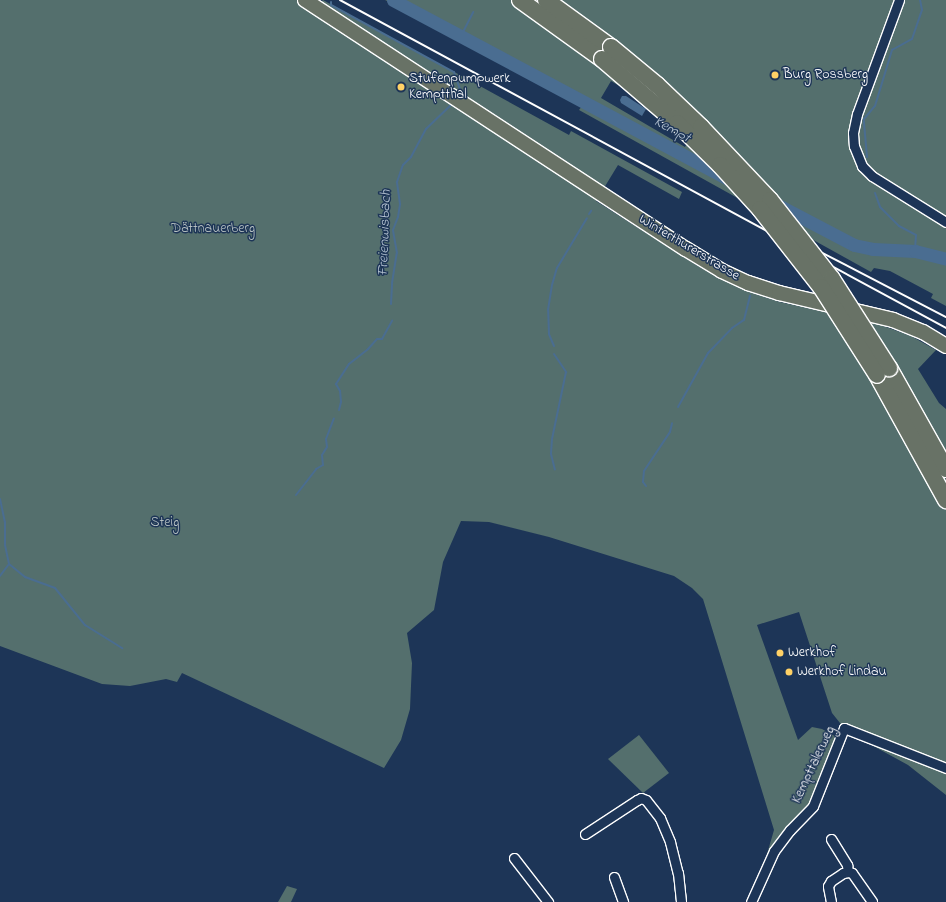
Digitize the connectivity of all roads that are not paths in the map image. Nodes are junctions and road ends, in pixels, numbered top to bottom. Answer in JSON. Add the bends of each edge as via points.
{"nodes":[{"id":1,"x":305,"y":0,"type":"edge"},
{"id":2,"x":520,"y":0,"type":"edge"},
{"id":3,"x":546,"y":0,"type":"edge"},
{"id":4,"x":899,"y":0,"type":"edge"},
{"id":5,"x":606,"y":53,"type":"junction"},
{"id":6,"x":946,"y":222,"type":"edge"},
{"id":7,"x":946,"y":346,"type":"edge"},
{"id":8,"x":883,"y":372,"type":"junction"},
{"id":9,"x":946,"y":469,"type":"edge"},
{"id":10,"x":946,"y":500,"type":"edge"},
{"id":11,"x":946,"y":768,"type":"edge"},
{"id":12,"x":585,"y":834,"type":"dead end"},
{"id":13,"x":831,"y":839,"type":"dead end"},
{"id":14,"x":514,"y":858,"type":"dead end"},
{"id":15,"x":848,"y":872,"type":"junction"},
{"id":16,"x":614,"y":877,"type":"dead end"},
{"id":17,"x":548,"y":902,"type":"edge"},
{"id":18,"x":623,"y":902,"type":"edge"},
{"id":19,"x":681,"y":902,"type":"edge"},
{"id":20,"x":751,"y":902,"type":"edge"},
{"id":21,"x":831,"y":902,"type":"edge"},
{"id":22,"x":872,"y":902,"type":"edge"}],
"edges":[{"from":1,"to":7,"type":"main road","name":"Winterthurerstrasse","via":[[722,270],[773,292],[894,320],[923,332]]},
{"from":2,"to":5,"type":"highway"},
{"from":3,"to":5,"type":"highway"},
{"from":4,"to":6,"type":"street","via":[[855,120],[854,146],[862,166],[872,176]]},
{"from":5,"to":8,"type":"highway","bridge":true,"via":[[747,194],[813,276]]},
{"from":8,"to":9,"type":"highway"},
{"from":8,"to":10,"type":"highway"},
{"from":11,"to":20,"type":"street","name":"Kempttalerweg","via":[[844,728],[813,806],[774,851]]},
{"from":12,"to":19,"type":"street","via":[[644,798],[660,818],[670,842],[678,873]]},
{"from":13,"to":15,"type":"street","via":[[847,865]]},
{"from":14,"to":17,"type":"street"},
{"from":15,"to":21,"type":"street","via":[[843,872],[828,886]]},
{"from":15,"to":22,"type":"street","via":[[852,873]]},
{"from":16,"to":18,"type":"street"}]}
